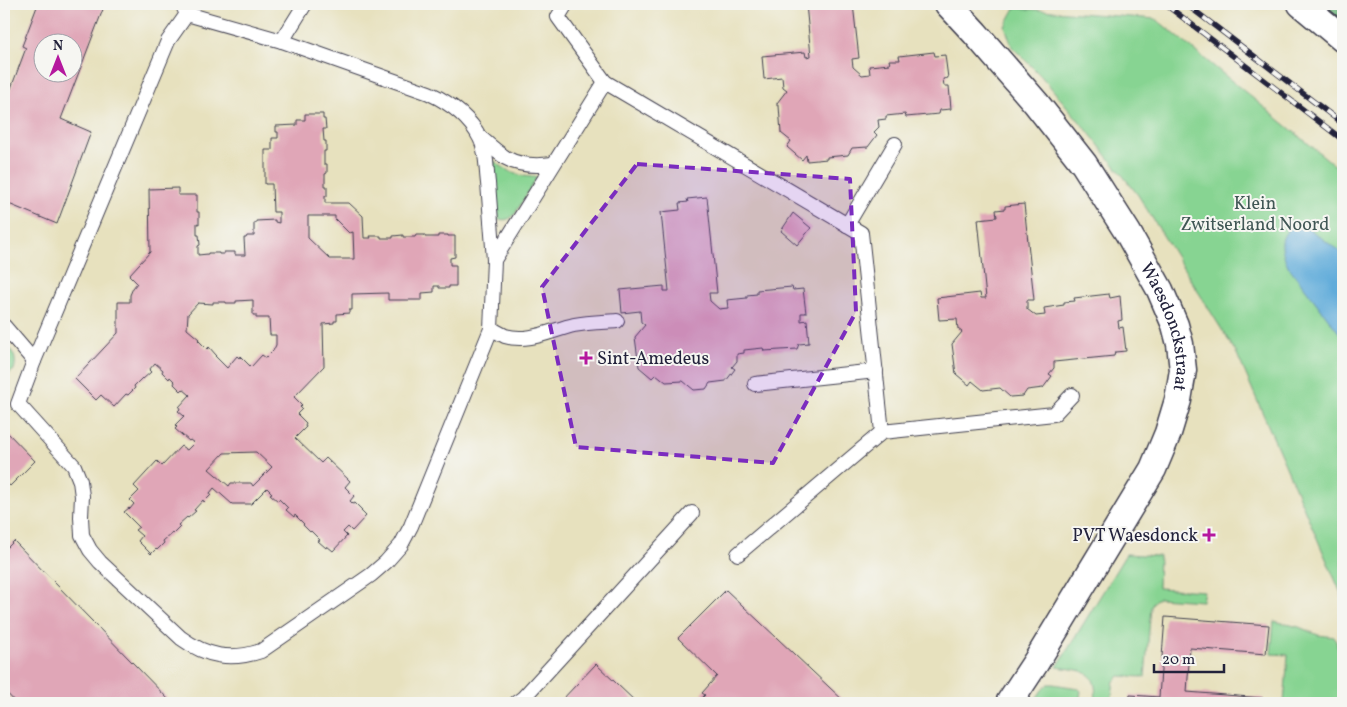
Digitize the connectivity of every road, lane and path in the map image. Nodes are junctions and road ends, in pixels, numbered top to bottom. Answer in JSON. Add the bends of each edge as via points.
{"nodes":[{"id":1,"x":306,"y":4,"type":"edge"},
{"id":2,"x":566,"y":4,"type":"edge"},
{"id":3,"x":948,"y":4,"type":"edge"},
{"id":4,"x":1301,"y":4,"type":"edge"},
{"id":5,"x":184,"y":9,"type":"edge"},
{"id":6,"x":1343,"y":39,"type":"edge"},
{"id":7,"x":282,"y":41,"type":"junction"},
{"id":8,"x":605,"y":82,"type":"junction"},
{"id":9,"x":480,"y":138,"type":"junction"},
{"id":10,"x":895,"y":144,"type":"dead end"},
{"id":11,"x":554,"y":164,"type":"junction"},
{"id":12,"x":848,"y":225,"type":"junction"},
{"id":13,"x":494,"y":260,"type":"junction"},
{"id":14,"x":617,"y":321,"type":"dead end"},
{"id":15,"x":4,"y":326,"type":"edge"},
{"id":16,"x":491,"y":329,"type":"junction"},
{"id":17,"x":34,"y":361,"type":"junction"},
{"id":18,"x":876,"y":371,"type":"junction"},
{"id":19,"x":755,"y":384,"type":"dead end"},
{"id":20,"x":1072,"y":395,"type":"dead end"},
{"id":21,"x":882,"y":432,"type":"junction"},
{"id":22,"x":692,"y":513,"type":"dead end"},
{"id":23,"x":738,"y":554,"type":"dead end"},
{"id":24,"x":516,"y":703,"type":"edge"},
{"id":25,"x":1009,"y":703,"type":"edge"}],
"edges":[{"from":1,"to":7,"type":"lane"},
{"from":2,"to":8,"type":"lane","via":[[558,17]]},
{"from":3,"to":25,"type":"street","name":"Waesdonckstraat","via":[[1036,103],[1084,164],[1160,290],[1175,324],[1183,370],[1178,400],[1152,469]]},
{"from":4,"to":6,"type":"street"},
{"from":5,"to":7,"type":"lane"},
{"from":5,"to":17,"type":"lane"},
{"from":7,"to":9,"type":"lane","via":[[437,97],[460,112]]},
{"from":8,"to":11,"type":"lane"},
{"from":8,"to":12,"type":"lane"},
{"from":9,"to":11,"type":"lane","via":[[507,159],[538,166]]},
{"from":9,"to":13,"type":"lane","via":[[485,156]]},
{"from":10,"to":12,"type":"lane"},
{"from":11,"to":13,"type":"lane"},
{"from":12,"to":18,"type":"lane","via":[[861,233]]},
{"from":13,"to":16,"type":"lane"},
{"from":14,"to":16,"type":"lane","via":[[576,325],[545,335],[516,338]]},
{"from":15,"to":17,"type":"lane"},
{"from":16,"to":17,"type":"lane","via":[[412,526],[401,545],[371,575],[271,645],[237,656],[208,653],[193,647],[90,550],[82,535],[82,496],[74,466],[18,404]]},
{"from":18,"to":19,"type":"lane"},
{"from":18,"to":21,"type":"lane"},
{"from":20,"to":21,"type":"lane","via":[[1054,414]]},
{"from":21,"to":23,"type":"lane"},
{"from":22,"to":24,"type":"lane"}]}
